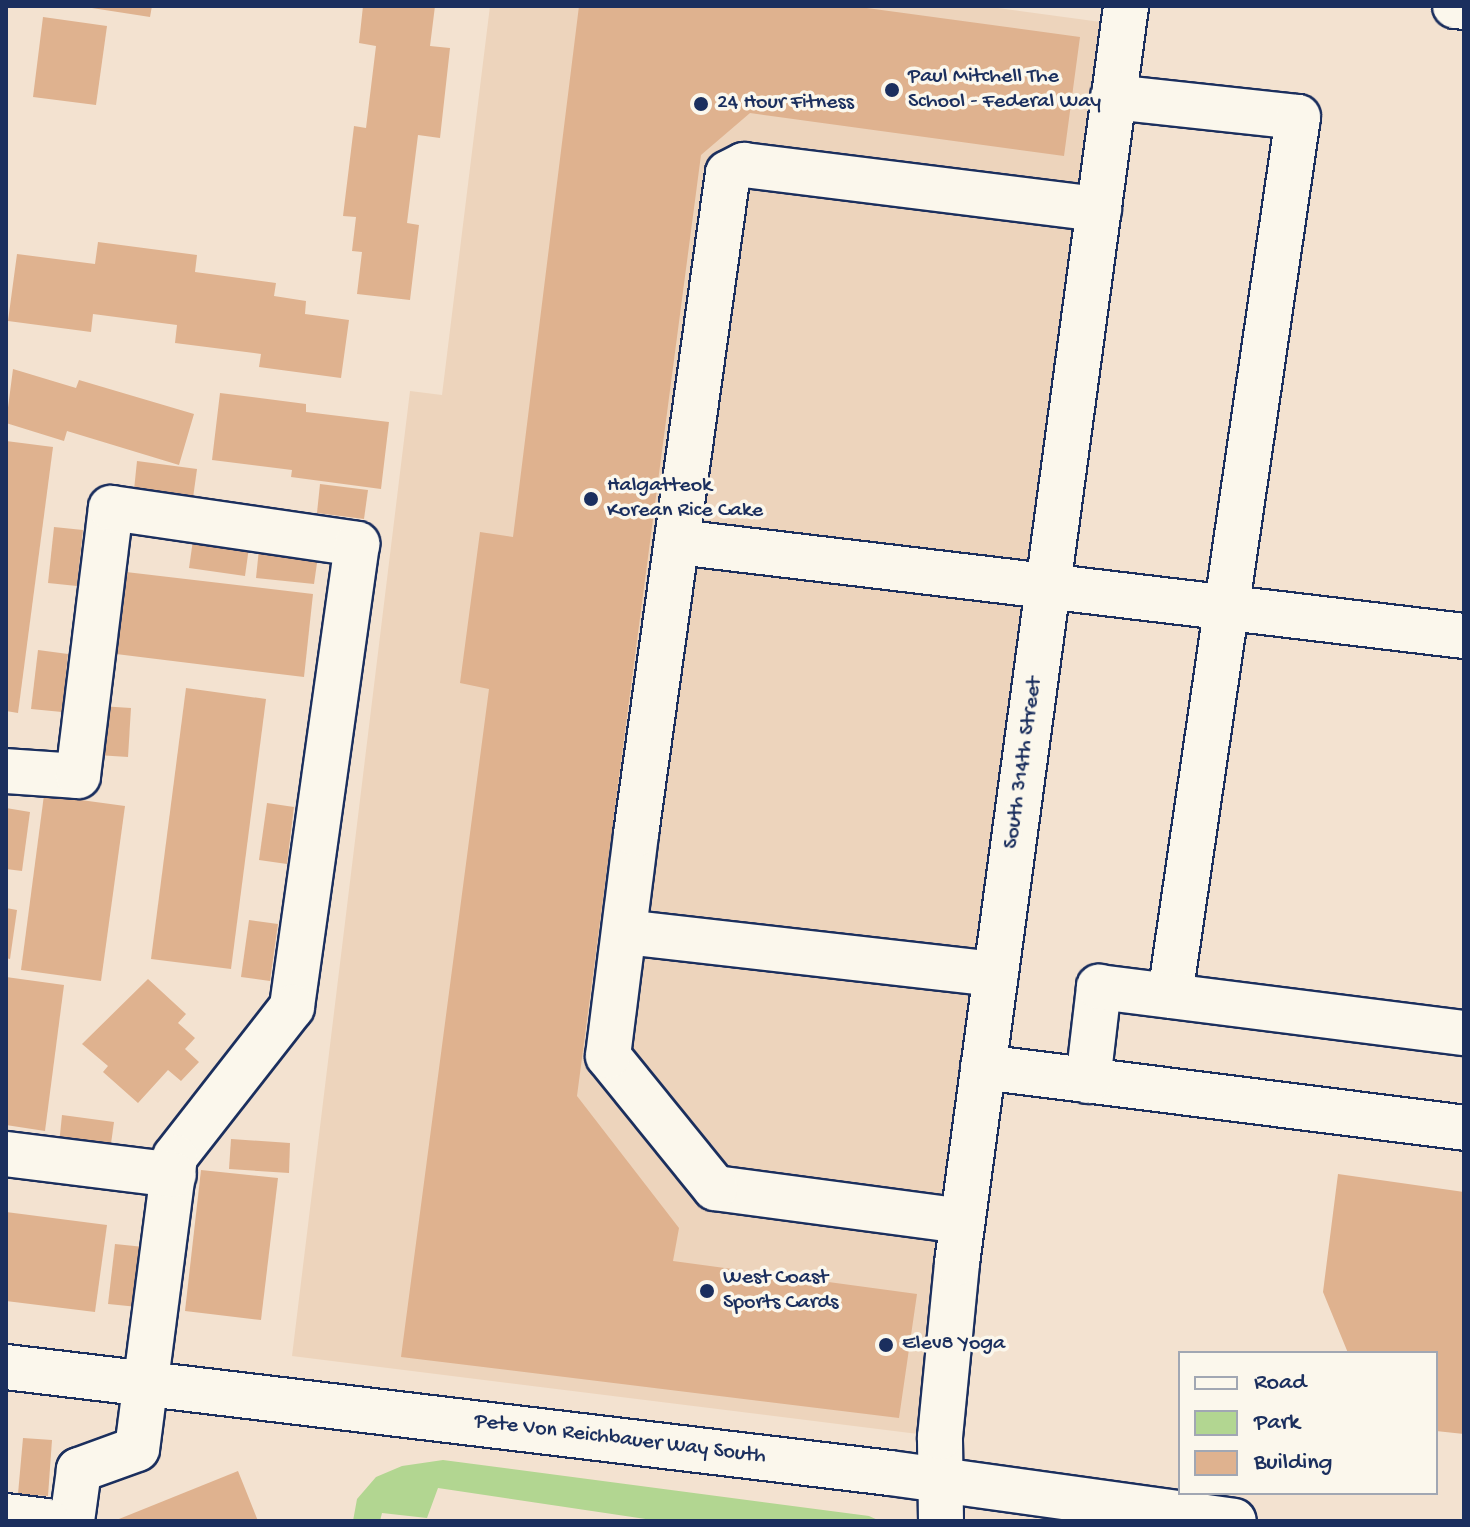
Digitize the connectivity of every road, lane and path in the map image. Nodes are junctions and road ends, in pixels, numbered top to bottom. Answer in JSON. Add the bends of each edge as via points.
{"nodes":[{"id":1,"x":1126,"y":6,"type":"edge"},
{"id":2,"x":1455,"y":6,"type":"edge"},
{"id":3,"x":1464,"y":7,"type":"edge"},
{"id":4,"x":1113,"y":97,"type":"junction"},
{"id":5,"x":1099,"y":209,"type":"junction"},
{"id":6,"x":678,"y":542,"type":"junction"},
{"id":7,"x":1048,"y":587,"type":"junction"},
{"id":8,"x":1227,"y":609,"type":"junction"},
{"id":9,"x":1464,"y":636,"type":"edge"},
{"id":10,"x":6,"y":771,"type":"edge"},
{"id":11,"x":625,"y":932,"type":"junction"},
{"id":12,"x":996,"y":974,"type":"junction"},
{"id":13,"x":1170,"y":996,"type":"junction"},
{"id":14,"x":1464,"y":1033,"type":"edge"},
{"id":15,"x":983,"y":1067,"type":"junction"},
{"id":16,"x":1088,"y":1081,"type":"junction"},
{"id":17,"x":1464,"y":1128,"type":"edge"},
{"id":18,"x":6,"y":1154,"type":"edge"},
{"id":19,"x":174,"y":1175,"type":"junction"},
{"id":20,"x":962,"y":1221,"type":"junction"},
{"id":21,"x":6,"y":1367,"type":"edge"},
{"id":22,"x":147,"y":1384,"type":"junction"},
{"id":23,"x":940,"y":1501,"type":"edge"},
{"id":24,"x":6,"y":1516,"type":"edge"},
{"id":25,"x":47,"y":1521,"type":"edge"},
{"id":26,"x":72,"y":1521,"type":"edge"},
{"id":27,"x":1234,"y":1521,"type":"edge"}],
"edges":[{"from":1,"to":4,"type":"street","name":"South 314th Street"},
{"from":2,"to":3,"type":"street"},
{"from":4,"to":5,"type":"street","name":"South 314th Street"},
{"from":4,"to":8,"type":"street","via":[[1298,117]]},
{"from":5,"to":6,"type":"street","via":[[744,165],[728,173]]},
{"from":5,"to":7,"type":"street","name":"South 314th Street"},
{"from":6,"to":7,"type":"street"},
{"from":6,"to":11,"type":"street"},
{"from":7,"to":8,"type":"street"},
{"from":7,"to":12,"type":"street","name":"South 314th Street"},
{"from":8,"to":9,"type":"street"},
{"from":8,"to":13,"type":"street"},
{"from":10,"to":19,"type":"street","via":[[78,776],[111,508],[357,544],[292,1007],[175,1157]]},
{"from":11,"to":12,"type":"street"},
{"from":11,"to":20,"type":"street","via":[[608,1056],[715,1188]]},
{"from":12,"to":15,"type":"street","name":"South 314th Street"},
{"from":13,"to":14,"type":"street"},
{"from":13,"to":16,"type":"street","via":[[1099,987]]},
{"from":15,"to":16,"type":"street"},
{"from":15,"to":20,"type":"street","name":"South 314th Street"},
{"from":16,"to":17,"type":"street"},
{"from":18,"to":19,"type":"street"},
{"from":19,"to":22,"type":"street"},
{"from":20,"to":23,"type":"street","name":"South 314th Street"},
{"from":21,"to":22,"type":"street","name":"Pete Von Reichbauer Way South"},
{"from":22,"to":23,"type":"street","name":"Pete Von Reichbauer Way South"},
{"from":22,"to":26,"type":"street","via":[[137,1449],[79,1470]]},
{"from":23,"to":27,"type":"street","name":"Pete Von Reichbauer Way South"},
{"from":24,"to":25,"type":"street"}]}
